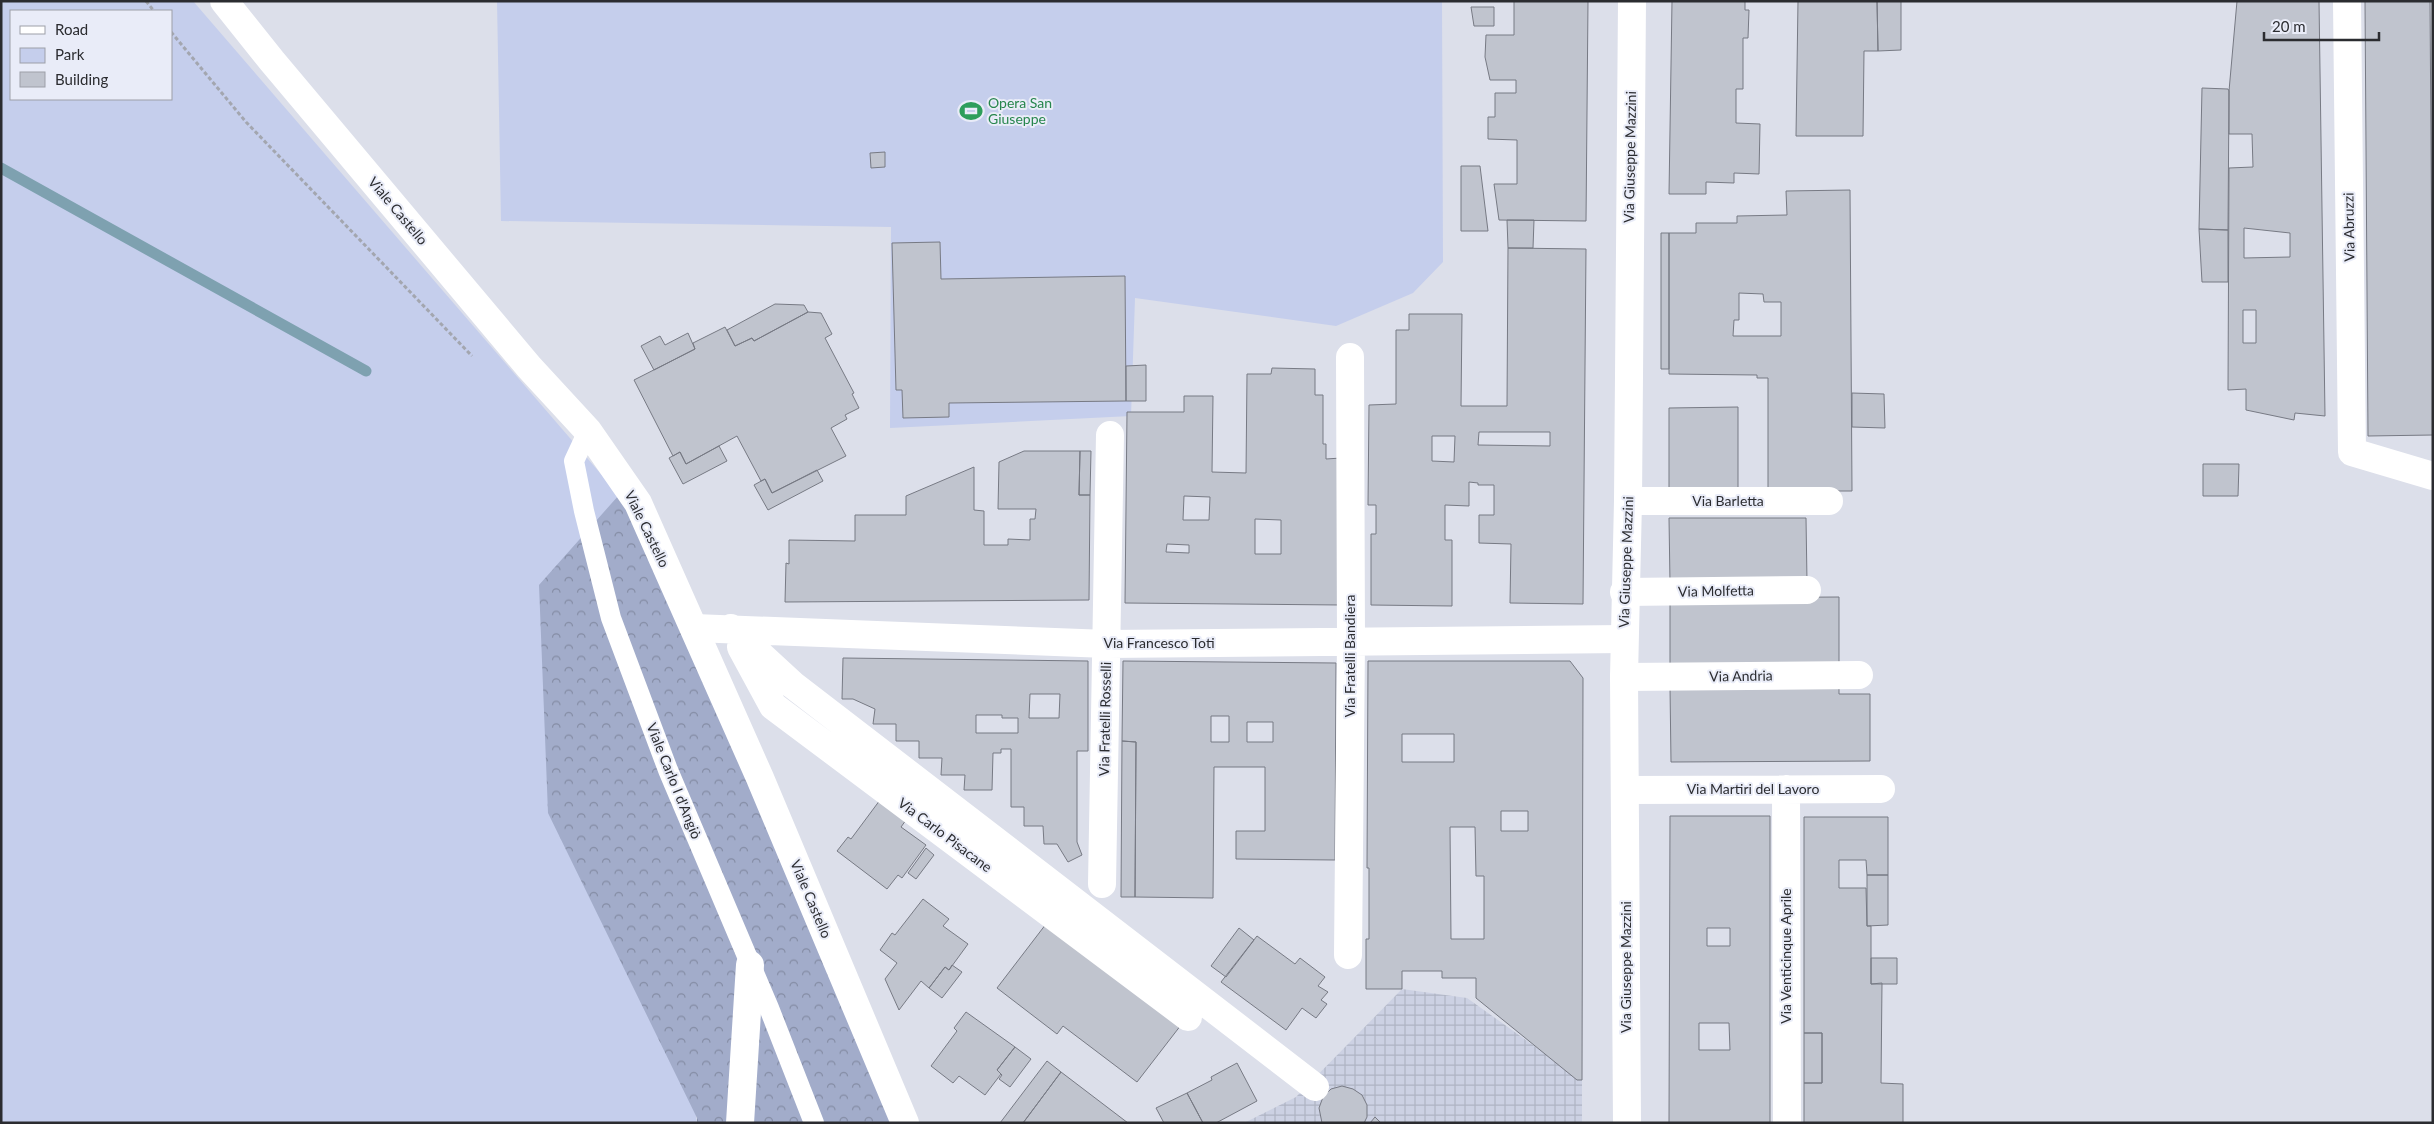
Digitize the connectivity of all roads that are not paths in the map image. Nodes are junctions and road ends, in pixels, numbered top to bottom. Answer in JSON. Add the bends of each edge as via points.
{"nodes":[{"id":1,"x":224,"y":1,"type":"edge"},
{"id":2,"x":1632,"y":1,"type":"edge"},
{"id":3,"x":2347,"y":1,"type":"edge"},
{"id":4,"x":1350,"y":357,"type":"dead end"},
{"id":5,"x":588,"y":431,"type":"junction"},
{"id":6,"x":1110,"y":435,"type":"dead end"},
{"id":7,"x":2433,"y":476,"type":"edge"},
{"id":8,"x":1628,"y":501,"type":"junction"},
{"id":9,"x":1829,"y":501,"type":"dead end"},
{"id":10,"x":1807,"y":590,"type":"dead end"},
{"id":11,"x":1624,"y":592,"type":"junction"},
{"id":12,"x":694,"y":628,"type":"junction"},
{"id":13,"x":731,"y":628,"type":"junction"},
{"id":14,"x":1624,"y":639,"type":"junction"},
{"id":15,"x":1351,"y":643,"type":"junction"},
{"id":16,"x":1106,"y":644,"type":"junction"},
{"id":17,"x":1859,"y":675,"type":"dead end"},
{"id":18,"x":1624,"y":677,"type":"junction"},
{"id":19,"x":1786,"y":789,"type":"junction"},
{"id":20,"x":1881,"y":789,"type":"dead end"},
{"id":21,"x":1626,"y":790,"type":"junction"},
{"id":22,"x":1102,"y":884,"type":"dead end"},
{"id":23,"x":1348,"y":955,"type":"dead end"},
{"id":24,"x":750,"y":965,"type":"junction"},
{"id":25,"x":1188,"y":1017,"type":"dead end"},
{"id":26,"x":1315,"y":1087,"type":"dead end"},
{"id":27,"x":740,"y":1123,"type":"edge"},
{"id":28,"x":814,"y":1123,"type":"edge"},
{"id":29,"x":905,"y":1123,"type":"edge"},
{"id":30,"x":1627,"y":1123,"type":"edge"},
{"id":31,"x":1787,"y":1123,"type":"edge"}],
"edges":[{"from":1,"to":5,"type":"street","name":"Viale Castello","via":[[529,367]]},
{"from":2,"to":8,"type":"street","name":"Via Giuseppe Mazzini"},
{"from":3,"to":7,"type":"street","name":"Via Abruzzi","via":[[2352,452]]},
{"from":4,"to":15,"type":"street","name":"Via Fratelli Bandiera"},
{"from":5,"to":12,"type":"street","name":"Viale Castello","via":[[638,503]]},
{"from":5,"to":24,"type":"lane","name":"Viale Carlo I d'Angiò","via":[[574,461],[611,618],[668,770]]},
{"from":6,"to":16,"type":"street","name":"Via Fratelli Rosselli"},
{"from":8,"to":9,"type":"street","name":"Via Barletta"},
{"from":8,"to":11,"type":"street","name":"Via Giuseppe Mazzini"},
{"from":10,"to":11,"type":"street","name":"Via Molfetta"},
{"from":11,"to":14,"type":"street","name":"Via Giuseppe Mazzini"},
{"from":12,"to":13,"type":"street","name":"Via Francesco Toti"},
{"from":12,"to":29,"type":"street","name":"Viale Castello"},
{"from":13,"to":16,"type":"street","name":"Via Francesco Toti"},
{"from":13,"to":25,"type":"street","name":"Via Carlo Pisacane","via":[[773,706]]},
{"from":13,"to":26,"type":"street","via":[[793,685]]},
{"from":14,"to":15,"type":"street","name":"Via Francesco Toti"},
{"from":14,"to":18,"type":"street","name":"Via Giuseppe Mazzini"},
{"from":15,"to":16,"type":"street","name":"Via Francesco Toti"},
{"from":15,"to":23,"type":"street","name":"Via Fratelli Bandiera"},
{"from":16,"to":22,"type":"street","name":"Via Fratelli Rosselli"},
{"from":17,"to":18,"type":"street","name":"Via Andria"},
{"from":18,"to":21,"type":"street","name":"Via Giuseppe Mazzini"},
{"from":19,"to":20,"type":"street","name":"Via Martiri del Lavoro"},
{"from":19,"to":21,"type":"street","name":"Via Martiri del Lavoro"},
{"from":19,"to":31,"type":"street","name":"Via Venticinque Aprile"},
{"from":21,"to":30,"type":"street","name":"Via Giuseppe Mazzini"},
{"from":24,"to":27,"type":"street"},
{"from":24,"to":28,"type":"lane","name":"Viale Carlo I d'Angiò"}]}
